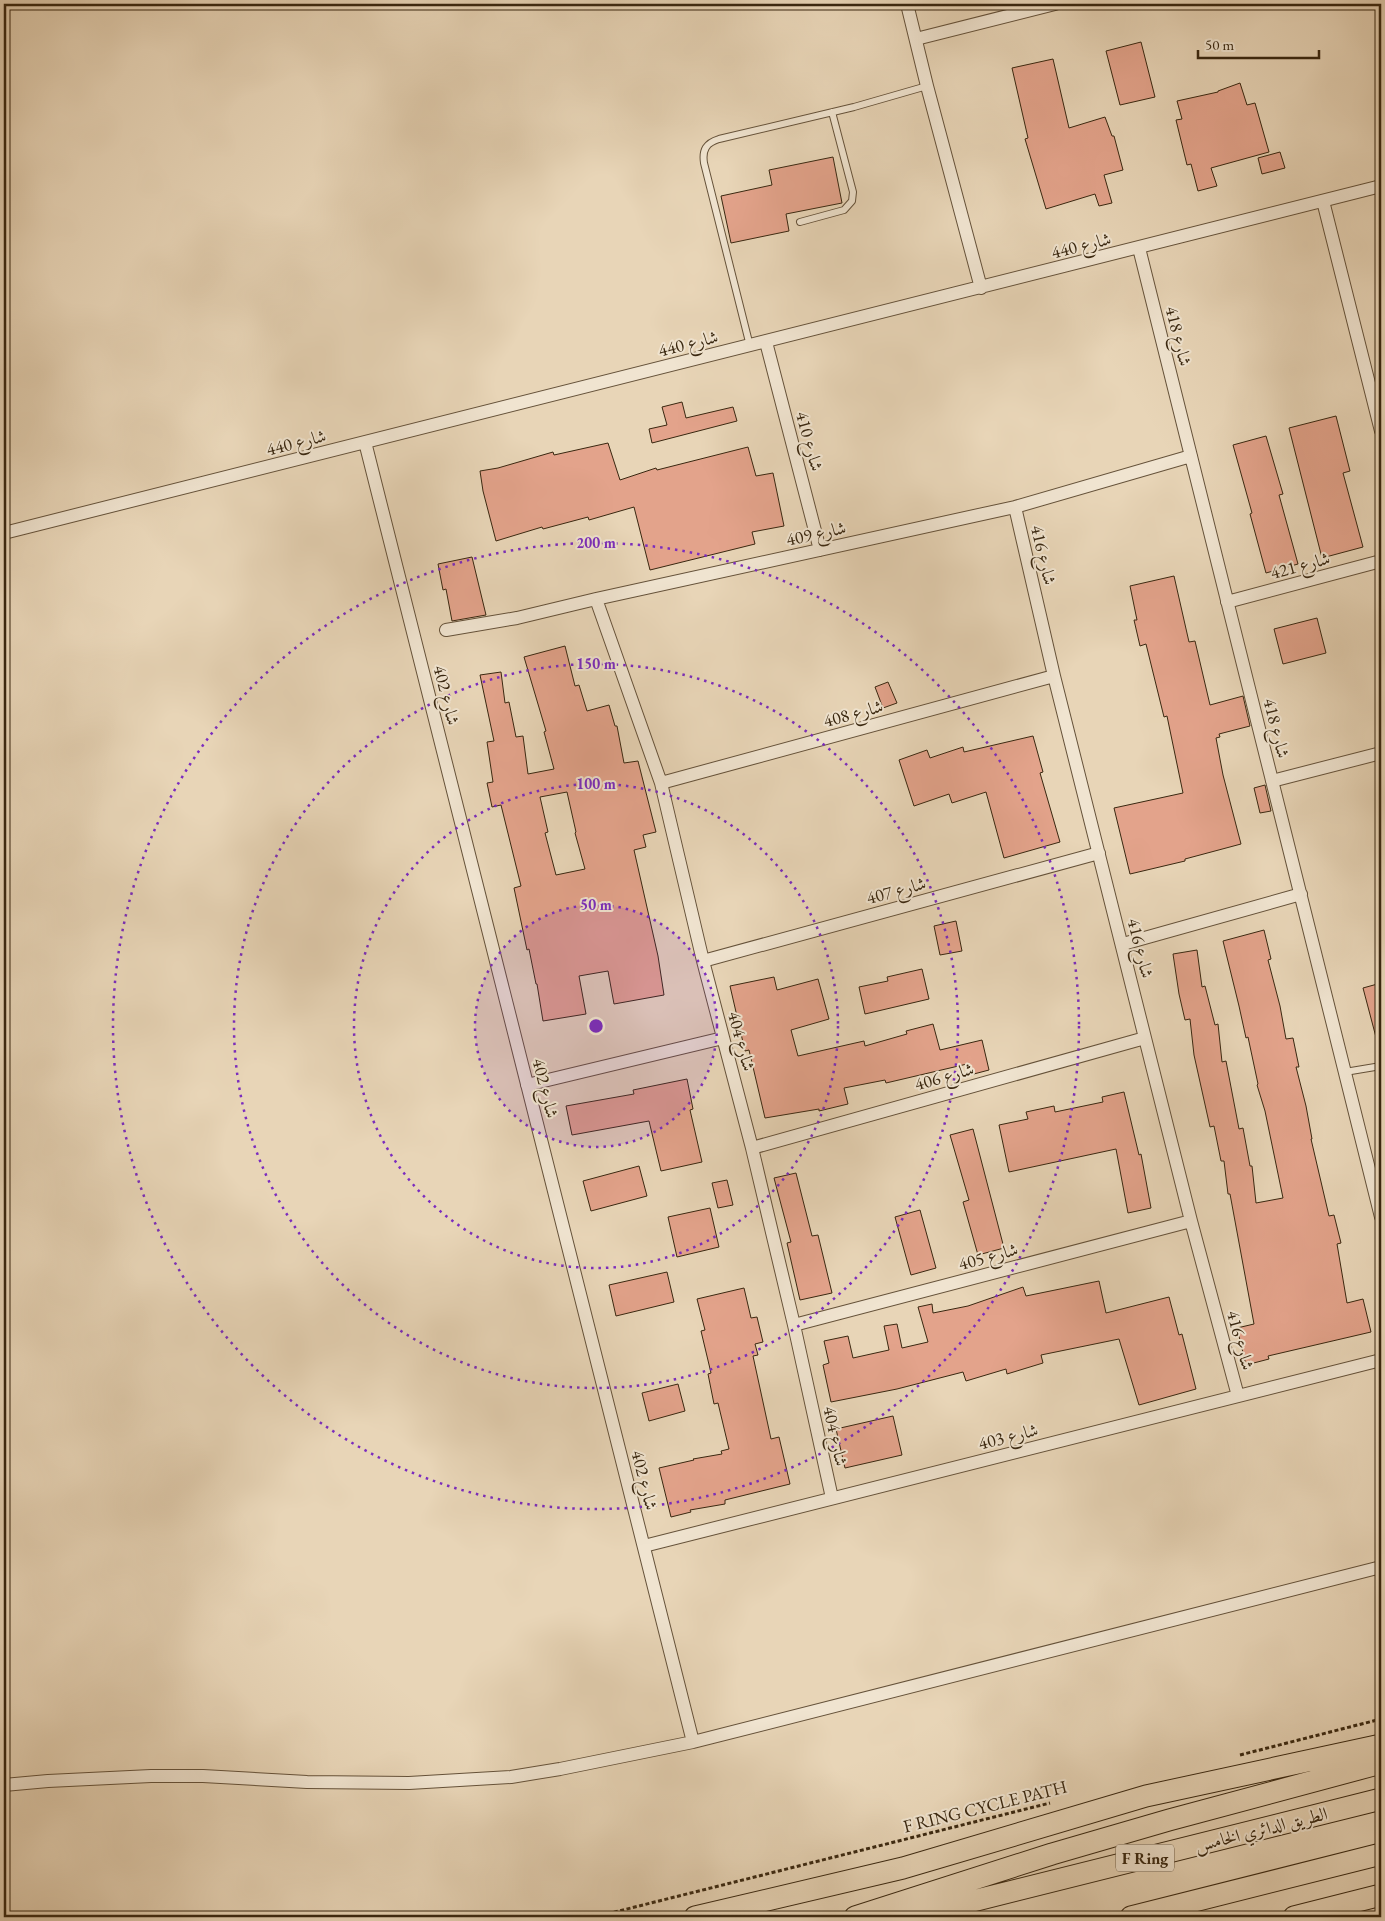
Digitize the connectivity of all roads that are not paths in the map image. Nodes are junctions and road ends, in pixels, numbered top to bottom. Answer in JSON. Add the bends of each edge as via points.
{"nodes":[{"id":1,"x":907,"y":4,"type":"edge"},
{"id":2,"x":1055,"y":4,"type":"edge"},
{"id":3,"x":916,"y":39,"type":"junction"},
{"id":4,"x":927,"y":86,"type":"junction"},
{"id":5,"x":832,"y":112,"type":"junction"},
{"id":6,"x":1381,"y":186,"type":"edge"},
{"id":7,"x":1324,"y":201,"type":"junction"},
{"id":8,"x":800,"y":222,"type":"dead end"},
{"id":9,"x":1139,"y":248,"type":"junction"},
{"id":10,"x":981,"y":288,"type":"junction"},
{"id":11,"x":766,"y":342,"type":"junction"},
{"id":12,"x":750,"y":346,"type":"junction"},
{"id":13,"x":1378,"y":401,"type":"edge"},
{"id":14,"x":1381,"y":431,"type":"edge"},
{"id":15,"x":366,"y":442,"type":"junction"},
{"id":16,"x":1191,"y":456,"type":"junction"},
{"id":17,"x":1015,"y":507,"type":"junction"},
{"id":18,"x":4,"y":533,"type":"edge"},
{"id":19,"x":820,"y":550,"type":"junction"},
{"id":20,"x":1381,"y":561,"type":"edge"},
{"id":21,"x":596,"y":599,"type":"junction"},
{"id":22,"x":1227,"y":602,"type":"junction"},
{"id":23,"x":446,"y":630,"type":"dead end"},
{"id":24,"x":1054,"y":676,"type":"junction"},
{"id":25,"x":1381,"y":753,"type":"edge"},
{"id":26,"x":1272,"y":781,"type":"junction"},
{"id":27,"x":661,"y":783,"type":"junction"},
{"id":28,"x":1099,"y":853,"type":"junction"},
{"id":29,"x":1301,"y":894,"type":"junction"},
{"id":30,"x":1123,"y":944,"type":"junction"},
{"id":31,"x":703,"y":961,"type":"junction"},
{"id":32,"x":723,"y":1038,"type":"junction"},
{"id":33,"x":1145,"y":1038,"type":"junction"},
{"id":34,"x":1381,"y":1066,"type":"edge"},
{"id":35,"x":1345,"y":1072,"type":"junction"},
{"id":36,"x":528,"y":1085,"type":"junction"},
{"id":37,"x":752,"y":1148,"type":"junction"},
{"id":38,"x":1381,"y":1217,"type":"edge"},
{"id":39,"x":1191,"y":1220,"type":"junction"},
{"id":40,"x":794,"y":1325,"type":"junction"},
{"id":41,"x":1381,"y":1360,"type":"edge"},
{"id":42,"x":1238,"y":1396,"type":"junction"},
{"id":43,"x":832,"y":1498,"type":"junction"},
{"id":44,"x":644,"y":1546,"type":"junction"},
{"id":45,"x":1381,"y":1567,"type":"edge"},
{"id":46,"x":693,"y":1742,"type":"junction"},
{"id":47,"x":1381,"y":1745,"type":"edge"},
{"id":48,"x":1381,"y":1763,"type":"edge"},
{"id":49,"x":4,"y":1785,"type":"edge"},
{"id":50,"x":1381,"y":1799,"type":"edge"},
{"id":51,"x":1381,"y":1854,"type":"edge"},
{"id":52,"x":1380,"y":1896,"type":"edge"},
{"id":53,"x":695,"y":1917,"type":"edge"},
{"id":54,"x":855,"y":1917,"type":"edge"},
{"id":55,"x":909,"y":1917,"type":"edge"},
{"id":56,"x":1131,"y":1917,"type":"edge"},
{"id":57,"x":1294,"y":1917,"type":"edge"}],
"edges":[{"from":1,"to":3,"type":"street"},
{"from":2,"to":3,"type":"street"},
{"from":3,"to":4,"type":"street"},
{"from":4,"to":5,"type":"lane"},
{"from":4,"to":10,"type":"street"},
{"from":5,"to":8,"type":"lane","via":[[853,192],[852,201],[844,210]]},
{"from":5,"to":12,"type":"lane","via":[[711,141],[705,147],[704,163]]},
{"from":6,"to":7,"type":"street","name":"شارع 440"},
{"from":7,"to":9,"type":"street","name":"شارع 440"},
{"from":7,"to":13,"type":"street"},
{"from":9,"to":10,"type":"street","name":"شارع 440"},
{"from":9,"to":16,"type":"street","name":"شارع 418"},
{"from":10,"to":11,"type":"street","name":"شارع 440"},
{"from":11,"to":12,"type":"street","name":"شارع 440"},
{"from":11,"to":19,"type":"street","name":"شارع 410"},
{"from":12,"to":15,"type":"street","name":"شارع 440"},
{"from":13,"to":14,"type":"street"},
{"from":15,"to":18,"type":"street","name":"شارع 440"},
{"from":15,"to":36,"type":"street","name":"شارع 402"},
{"from":16,"to":17,"type":"street","name":"شارع 409"},
{"from":16,"to":22,"type":"street","name":"شارع 418"},
{"from":17,"to":19,"type":"street","name":"شارع 409"},
{"from":17,"to":24,"type":"street","name":"شارع 416"},
{"from":19,"to":21,"type":"street","name":"شارع 409"},
{"from":20,"to":22,"type":"street","name":"شارع 421"},
{"from":21,"to":23,"type":"street","name":"شارع 409","via":[[499,622]]},
{"from":21,"to":27,"type":"street","name":"شارع 404"},
{"from":22,"to":26,"type":"street","name":"شارع 418"},
{"from":24,"to":27,"type":"street","name":"شارع 408"},
{"from":24,"to":28,"type":"street","name":"شارع 416"},
{"from":25,"to":26,"type":"street"},
{"from":26,"to":29,"type":"street","name":"شارع 418"},
{"from":27,"to":31,"type":"street","name":"شارع 404"},
{"from":28,"to":30,"type":"street","name":"شارع 416"},
{"from":28,"to":31,"type":"street","name":"شارع 407"},
{"from":29,"to":30,"type":"street"},
{"from":29,"to":35,"type":"street","name":"شارع 418"},
{"from":30,"to":33,"type":"street","name":"شارع 416"},
{"from":31,"to":32,"type":"street","name":"شارع 404"},
{"from":32,"to":36,"type":"street"},
{"from":32,"to":37,"type":"street","name":"شارع 404"},
{"from":33,"to":37,"type":"street","name":"شارع 406"},
{"from":33,"to":39,"type":"street","name":"شارع 416"},
{"from":34,"to":35,"type":"lane"},
{"from":35,"to":38,"type":"street","name":"شارع 418"},
{"from":36,"to":44,"type":"street","name":"شارع 402"},
{"from":37,"to":40,"type":"street","name":"شارع 404"},
{"from":39,"to":40,"type":"street","name":"شارع 405"},
{"from":39,"to":42,"type":"street","name":"شارع 416"},
{"from":40,"to":43,"type":"street","name":"شارع 404"},
{"from":41,"to":42,"type":"street","name":"شارع 403"},
{"from":42,"to":43,"type":"street","name":"شارع 403"},
{"from":43,"to":44,"type":"street","name":"شارع 403"},
{"from":44,"to":46,"type":"street","name":"شارع 402"},
{"from":45,"to":46,"type":"street"},
{"from":46,"to":49,"type":"street","via":[[511,1777],[358,1783],[151,1776]]},
{"from":47,"to":53,"type":"highway","via":[[1146,1796],[903,1868]]},
{"from":48,"to":54,"type":"highway","via":[[1097,1840]]},
{"from":50,"to":55,"type":"highway","name":"الطريق الدائري الخامس","number":"F Ring"},
{"from":51,"to":56,"type":"highway"},
{"from":52,"to":57,"type":"highway"}]}
